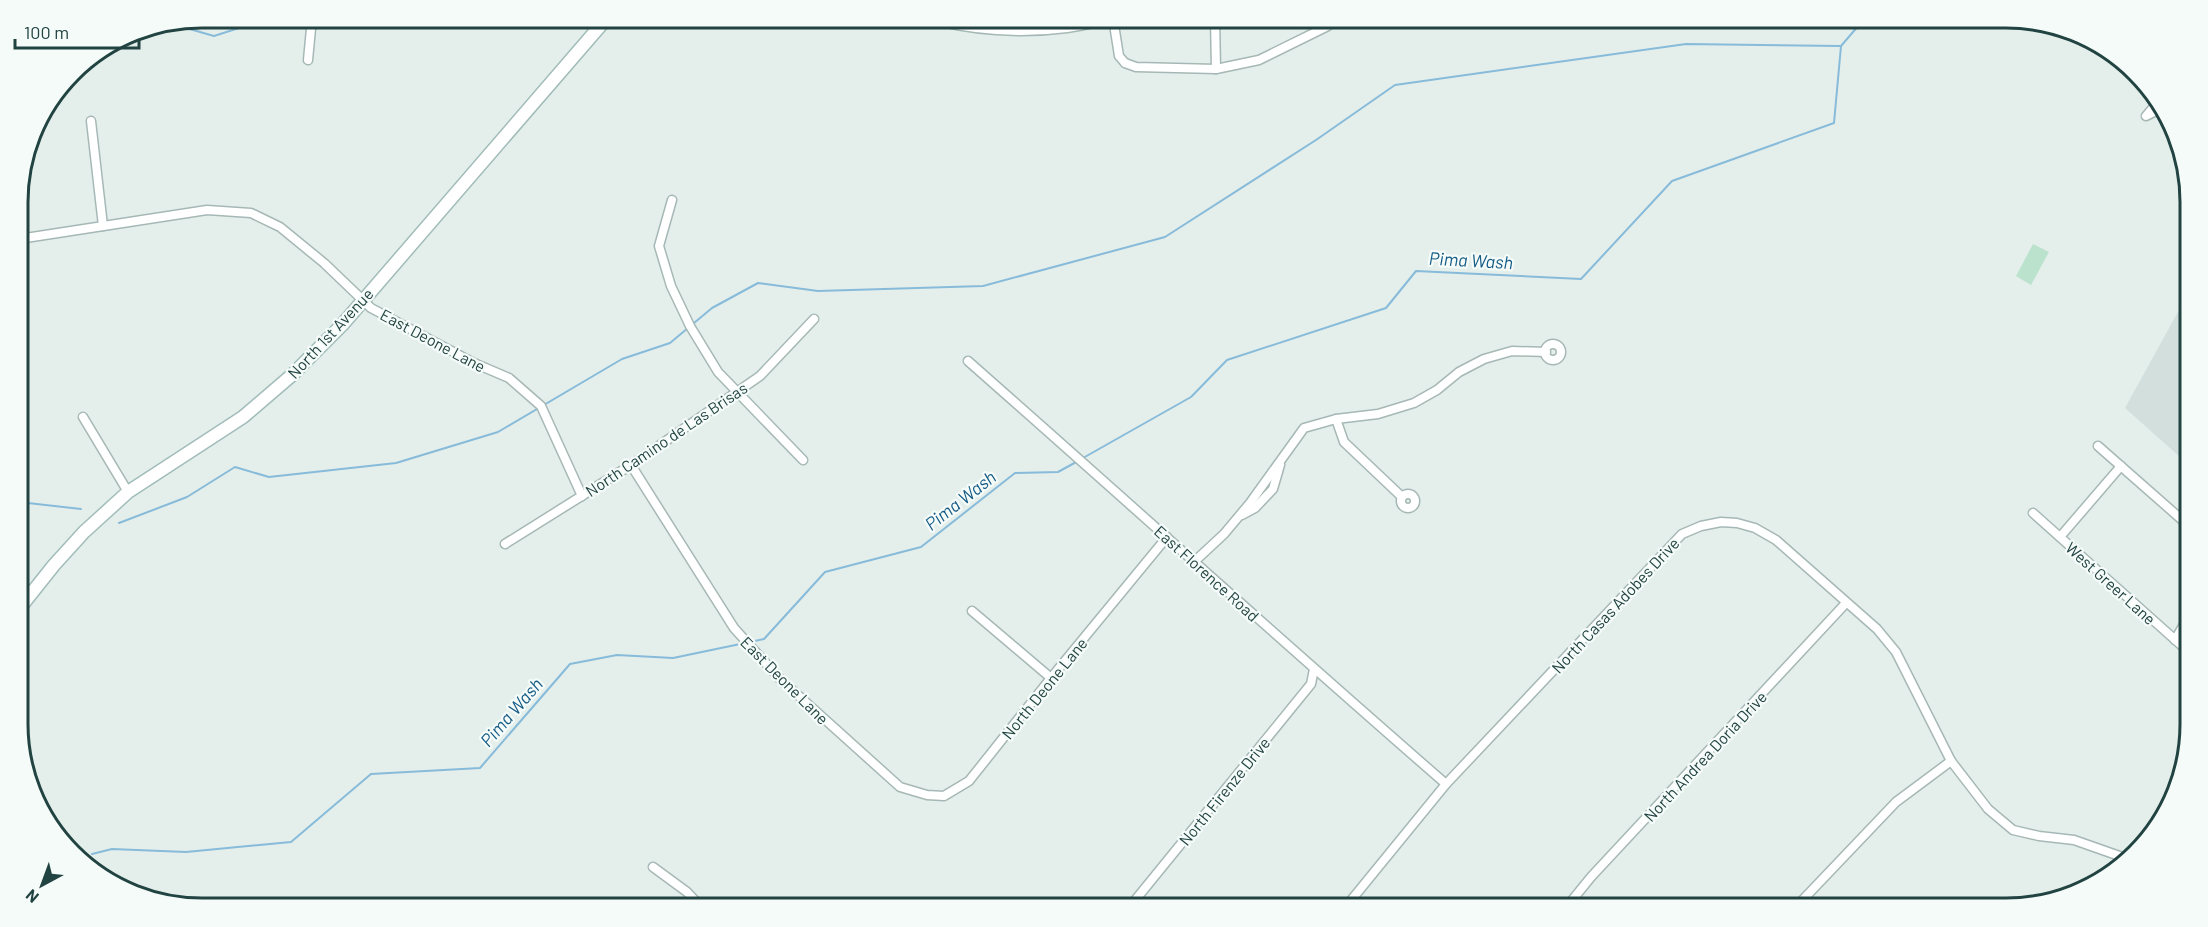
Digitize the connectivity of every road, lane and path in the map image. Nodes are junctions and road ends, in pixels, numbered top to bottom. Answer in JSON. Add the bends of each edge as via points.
{"nodes":[{"id":1,"x":1115,"y":28,"type":"edge"},
{"id":2,"x":1215,"y":28,"type":"edge"},
{"id":3,"x":1323,"y":28,"type":"edge"},
{"id":4,"x":311,"y":29,"type":"edge"},
{"id":5,"x":598,"y":29,"type":"edge"},
{"id":6,"x":991,"y":29,"type":"edge"},
{"id":7,"x":1055,"y":29,"type":"edge"},
{"id":8,"x":308,"y":60,"type":"dead end"},
{"id":9,"x":1216,"y":69,"type":"junction"},
{"id":10,"x":2152,"y":109,"type":"edge"},
{"id":11,"x":2154,"y":112,"type":"edge"},
{"id":12,"x":92,"y":121,"type":"dead end"},
{"id":13,"x":672,"y":200,"type":"dead end"},
{"id":14,"x":102,"y":226,"type":"junction"},
{"id":15,"x":29,"y":237,"type":"edge"},
{"id":16,"x":362,"y":301,"type":"junction"},
{"id":17,"x":814,"y":319,"type":"dead end"},
{"id":18,"x":1546,"y":352,"type":"dead end"},
{"id":19,"x":968,"y":361,"type":"dead end"},
{"id":20,"x":737,"y":393,"type":"junction"},
{"id":21,"x":83,"y":417,"type":"dead end"},
{"id":22,"x":1336,"y":419,"type":"junction"},
{"id":23,"x":2098,"y":446,"type":"dead end"},
{"id":24,"x":802,"y":460,"type":"dead end"},
{"id":25,"x":631,"y":465,"type":"junction"},
{"id":26,"x":2121,"y":466,"type":"junction"},
{"id":27,"x":128,"y":492,"type":"junction"},
{"id":28,"x":582,"y":495,"type":"junction"},
{"id":29,"x":1402,"y":497,"type":"dead end"},
{"id":30,"x":2033,"y":513,"type":"dead end"},
{"id":31,"x":2180,"y":518,"type":"edge"},
{"id":32,"x":1167,"y":537,"type":"junction"},
{"id":33,"x":2060,"y":537,"type":"junction"},
{"id":34,"x":506,"y":544,"type":"dead end"},
{"id":35,"x":1195,"y":561,"type":"junction"},
{"id":36,"x":28,"y":597,"type":"edge"},
{"id":37,"x":1846,"y":603,"type":"junction"},
{"id":38,"x":972,"y":611,"type":"dead end"},
{"id":39,"x":2180,"y":631,"type":"edge"},
{"id":40,"x":2175,"y":640,"type":"junction"},
{"id":41,"x":2180,"y":644,"type":"edge"},
{"id":42,"x":1314,"y":669,"type":"junction"},
{"id":43,"x":1051,"y":678,"type":"junction"},
{"id":44,"x":1951,"y":761,"type":"junction"},
{"id":45,"x":1446,"y":784,"type":"junction"},
{"id":46,"x":900,"y":787,"type":"joint"},
{"id":47,"x":2119,"y":856,"type":"edge"},
{"id":48,"x":654,"y":867,"type":"dead end"},
{"id":49,"x":693,"y":898,"type":"edge"},
{"id":50,"x":1137,"y":898,"type":"edge"},
{"id":51,"x":1353,"y":898,"type":"edge"},
{"id":52,"x":1574,"y":898,"type":"edge"},
{"id":53,"x":1804,"y":898,"type":"edge"}],
"edges":[{"from":1,"to":9,"type":"street","via":[[1122,66]]},
{"from":2,"to":9,"type":"street"},
{"from":3,"to":9,"type":"street","via":[[1259,60]]},
{"from":4,"to":8,"type":"street"},
{"from":5,"to":16,"type":"main road","name":"North 1st Avenue"},
{"from":6,"to":7,"type":"street"},
{"from":10,"to":11,"type":"street","via":[[2146,116]]},
{"from":12,"to":14,"type":"street"},
{"from":13,"to":20,"type":"street","via":[[659,246],[671,286],[718,372]]},
{"from":14,"to":15,"type":"street","name":"East Deone Lane"},
{"from":14,"to":16,"type":"street","name":"East Deone Lane","via":[[207,210],[251,213],[280,227]]},
{"from":16,"to":27,"type":"main road","name":"North 1st Avenue","via":[[292,375],[243,417]]},
{"from":16,"to":28,"type":"street","name":"East Deone Lane","via":[[509,378],[541,406]]},
{"from":17,"to":20,"type":"street","name":"North Camino de Las Brisas","via":[[760,376]]},
{"from":18,"to":22,"type":"street","via":[[1512,351],[1484,359],[1414,403],[1378,414]]},
{"from":19,"to":32,"type":"street","name":"East Florence Road"},
{"from":20,"to":24,"type":"street"},
{"from":20,"to":25,"type":"street","name":"North Camino de Las Brisas"},
{"from":21,"to":27,"type":"street"},
{"from":22,"to":29,"type":"street","via":[[1344,442]]},
{"from":22,"to":35,"type":"street","via":[[1304,428],[1281,459],[1273,489],[1255,508],[1237,518]]},
{"from":23,"to":26,"type":"street"},
{"from":25,"to":28,"type":"street","name":"North Camino de Las Brisas"},
{"from":25,"to":46,"type":"street","name":"East Deone Lane","via":[[734,628],[780,679]]},
{"from":26,"to":31,"type":"street"},
{"from":26,"to":33,"type":"street"},
{"from":27,"to":36,"type":"main road","name":"North 1st Avenue","via":[[84,532]]},
{"from":28,"to":34,"type":"street","name":"North Camino de Las Brisas"},
{"from":30,"to":33,"type":"street","name":"West Greer Lane"},
{"from":32,"to":35,"type":"street","name":"East Florence Road"},
{"from":32,"to":43,"type":"street","name":"North Deone Lane"},
{"from":33,"to":40,"type":"street","name":"West Greer Lane"},
{"from":35,"to":42,"type":"street","name":"East Florence Road"},
{"from":37,"to":44,"type":"street","name":"North Casas Adobes Drive","via":[[1877,629],[1896,652]]},
{"from":37,"to":45,"type":"street","name":"North Casas Adobes Drive","via":[[1776,540],[1755,528],[1720,522],[1682,534]]},
{"from":37,"to":52,"type":"street","name":"North Andrea Doria Drive"},
{"from":38,"to":43,"type":"street"},
{"from":39,"to":40,"type":"street"},
{"from":40,"to":41,"type":"street","name":"West Greer Lane"},
{"from":42,"to":45,"type":"street","name":"East Florence Road"},
{"from":42,"to":50,"type":"street","name":"North Firenze Drive","via":[[1311,684]]},
{"from":43,"to":46,"type":"street","name":"North Deone Lane","via":[[969,781],[944,796]]},
{"from":44,"to":47,"type":"street","name":"North Casas Adobes Drive","via":[[1988,809],[2013,830],[2074,840]]},
{"from":44,"to":53,"type":"street","via":[[1896,802]]},
{"from":45,"to":51,"type":"street","name":"North Casas Adobes Drive"},
{"from":48,"to":49,"type":"street"}]}
